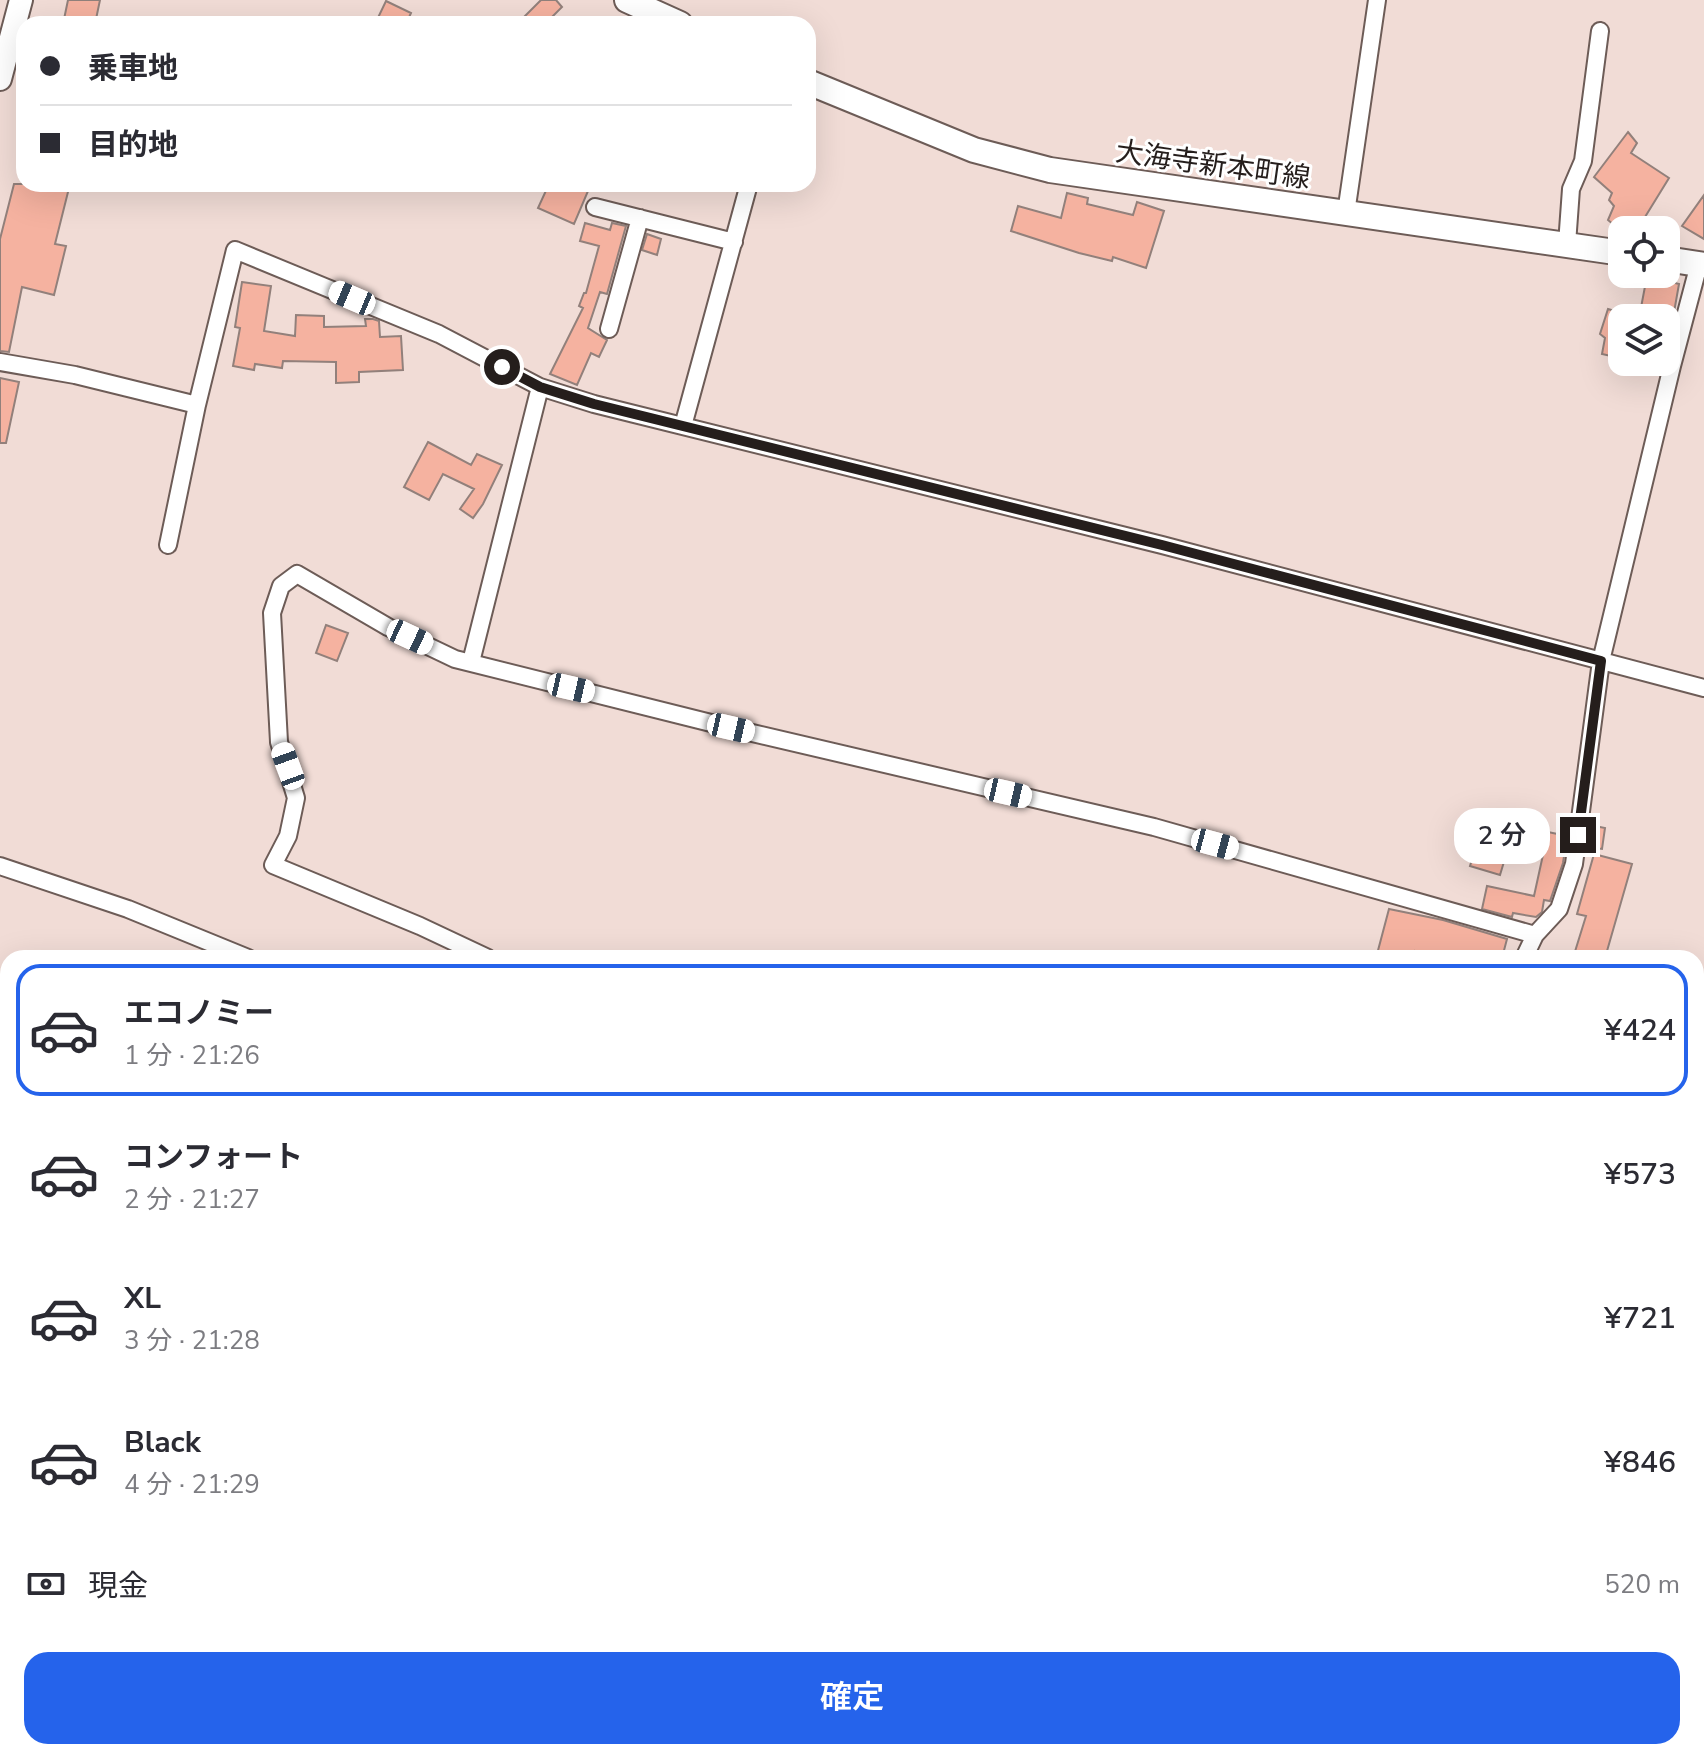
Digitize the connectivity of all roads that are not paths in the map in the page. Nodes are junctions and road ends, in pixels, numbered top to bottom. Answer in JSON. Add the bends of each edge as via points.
{"nodes":[{"id":1,"x":627,"y":0,"type":"edge"},
{"id":2,"x":1377,"y":0,"type":"edge"},
{"id":3,"x":662,"y":16,"type":"edge"},
{"id":4,"x":16,"y":19,"type":"edge"},
{"id":5,"x":1600,"y":31,"type":"dead end"},
{"id":6,"x":0,"y":79,"type":"edge"},
{"id":7,"x":816,"y":85,"type":"edge"},
{"id":8,"x":747,"y":192,"type":"edge"},
{"id":9,"x":595,"y":207,"type":"dead end"},
{"id":10,"x":1346,"y":213,"type":"junction"},
{"id":11,"x":640,"y":218,"type":"junction"},
{"id":12,"x":734,"y":242,"type":"junction"},
{"id":13,"x":1567,"y":244,"type":"junction"},
{"id":14,"x":1608,"y":251,"type":"edge"},
{"id":15,"x":1680,"y":261,"type":"edge"},
{"id":16,"x":1702,"y":265,"type":"edge"},
{"id":17,"x":609,"y":329,"type":"dead end"},
{"id":18,"x":0,"y":362,"type":"edge"},
{"id":19,"x":540,"y":387,"type":"junction"},
{"id":20,"x":197,"y":405,"type":"junction"},
{"id":21,"x":683,"y":426,"type":"junction"},
{"id":22,"x":168,"y":545,"type":"dead end"},
{"id":23,"x":1601,"y":661,"type":"junction"},
{"id":24,"x":471,"y":662,"type":"junction"},
{"id":25,"x":1704,"y":688,"type":"edge"},
{"id":26,"x":0,"y":866,"type":"edge"},
{"id":27,"x":1535,"y":935,"type":"junction"},
{"id":28,"x":228,"y":950,"type":"edge"},
{"id":29,"x":471,"y":950,"type":"edge"},
{"id":30,"x":1528,"y":950,"type":"edge"}],
"edges":[{"from":1,"to":3,"type":"main road"},
{"from":2,"to":10,"type":"street"},
{"from":4,"to":6,"type":"street"},
{"from":5,"to":13,"type":"street","via":[[1583,161],[1571,189]]},
{"from":7,"to":10,"type":"main road","name":"大海寺新本町線","via":[[974,150],[1050,170]]},
{"from":8,"to":12,"type":"street"},
{"from":9,"to":11,"type":"street"},
{"from":10,"to":13,"type":"main road","name":"大海寺新本町線"},
{"from":11,"to":12,"type":"street"},
{"from":11,"to":17,"type":"street"},
{"from":12,"to":21,"type":"street"},
{"from":13,"to":14,"type":"main road","name":"大海寺新本町線"},
{"from":15,"to":16,"type":"main road"},
{"from":16,"to":23,"type":"street","via":[[1672,366]]},
{"from":18,"to":20,"type":"street"},
{"from":19,"to":20,"type":"street","via":[[439,334],[235,250]]},
{"from":19,"to":21,"type":"street"},
{"from":19,"to":24,"type":"street"},
{"from":20,"to":22,"type":"street"},
{"from":21,"to":23,"type":"street"},
{"from":23,"to":25,"type":"street"},
{"from":23,"to":27,"type":"street","via":[[1574,864],[1559,909]]},
{"from":24,"to":27,"type":"street","via":[[1154,827]]},
{"from":24,"to":29,"type":"street","via":[[388,627],[297,574],[281,586],[272,613],[279,742],[296,798],[288,836],[273,865]]},
{"from":26,"to":28,"type":"street"},
{"from":27,"to":30,"type":"street"}]}
